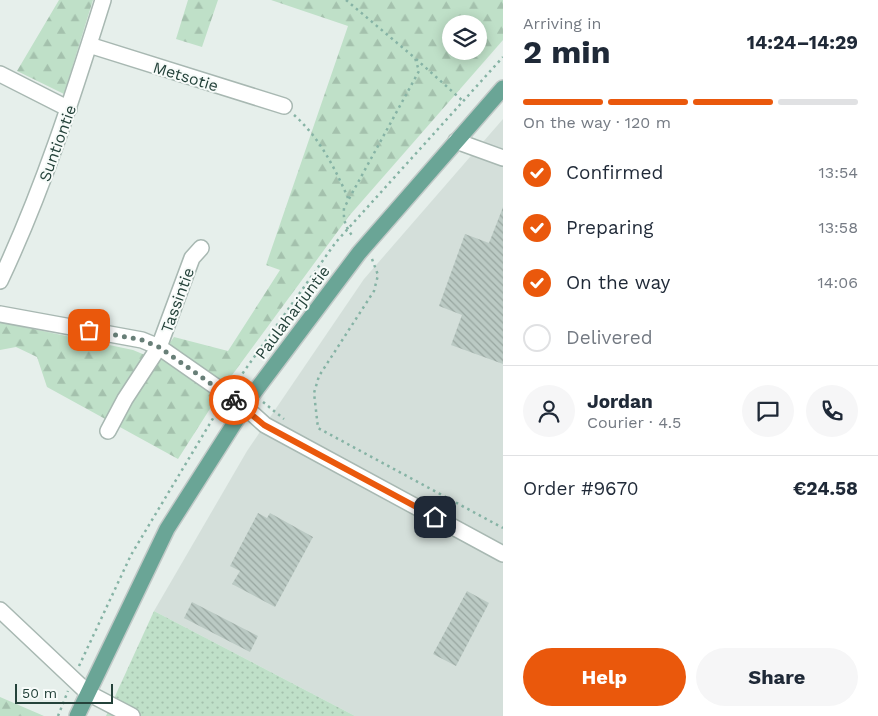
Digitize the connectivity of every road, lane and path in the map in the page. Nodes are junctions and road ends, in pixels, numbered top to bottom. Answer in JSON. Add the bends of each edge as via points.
{"nodes":[{"id":1,"x":103,"y":0,"type":"edge"},
{"id":2,"x":346,"y":0,"type":"edge"},
{"id":3,"x":89,"y":45,"type":"junction"},
{"id":4,"x":415,"y":58,"type":"junction"},
{"id":5,"x":0,"y":74,"type":"edge"},
{"id":6,"x":503,"y":88,"type":"edge"},
{"id":7,"x":464,"y":102,"type":"dead end"},
{"id":8,"x":284,"y":106,"type":"joint"},
{"id":9,"x":70,"y":109,"type":"junction"},
{"id":10,"x":456,"y":141,"type":"junction"},
{"id":11,"x":503,"y":158,"type":"edge"},
{"id":12,"x":348,"y":198,"type":"junction"},
{"id":13,"x":201,"y":248,"type":"dead end"},
{"id":14,"x":362,"y":249,"type":"junction"},
{"id":15,"x":0,"y":281,"type":"edge"},
{"id":16,"x":0,"y":314,"type":"edge"},
{"id":17,"x":159,"y":347,"type":"junction"},
{"id":18,"x":245,"y":407,"type":"junction"},
{"id":19,"x":108,"y":431,"type":"dead end"},
{"id":20,"x":503,"y":528,"type":"edge"},
{"id":21,"x":503,"y":554,"type":"edge"},
{"id":22,"x":0,"y":610,"type":"edge"},
{"id":23,"x":88,"y":693,"type":"junction"},
{"id":24,"x":77,"y":716,"type":"edge"},
{"id":25,"x":132,"y":716,"type":"edge"}],
"edges":[{"from":1,"to":3,"type":"street","name":"Suntiontie"},
{"from":2,"to":4,"type":"path"},
{"from":3,"to":8,"type":"street","name":"Metsotie"},
{"from":3,"to":9,"type":"street","name":"Suntiontie"},
{"from":4,"to":7,"type":"path"},
{"from":4,"to":12,"type":"path","via":[[419,71]]},
{"from":5,"to":9,"type":"street"},
{"from":6,"to":10,"type":"main road","name":"Paulaharjuntie"},
{"from":8,"to":12,"type":"path","via":[[303,123],[330,159]]},
{"from":9,"to":15,"type":"street","name":"Suntiontie","via":[[28,220]]},
{"from":10,"to":11,"type":"street"},
{"from":10,"to":14,"type":"main road","name":"Paulaharjuntie"},
{"from":12,"to":14,"type":"path","via":[[343,219]]},
{"from":13,"to":17,"type":"street","name":"Tassintie","via":[[192,258]]},
{"from":14,"to":18,"type":"main road","name":"Paulaharjuntie"},
{"from":14,"to":20,"type":"path","via":[[375,262],[378,275],[374,290],[319,376],[314,393],[318,428]]},
{"from":16,"to":17,"type":"street","via":[[142,340]]},
{"from":17,"to":18,"type":"street"},
{"from":17,"to":19,"type":"street","name":"Tassintie"},
{"from":18,"to":21,"type":"street","via":[[264,425]]},
{"from":18,"to":23,"type":"main road","name":"Paulaharjuntie","via":[[167,529]]},
{"from":22,"to":23,"type":"street"},
{"from":23,"to":24,"type":"main road","name":"Paulaharjuntie"},
{"from":23,"to":25,"type":"street"}]}
